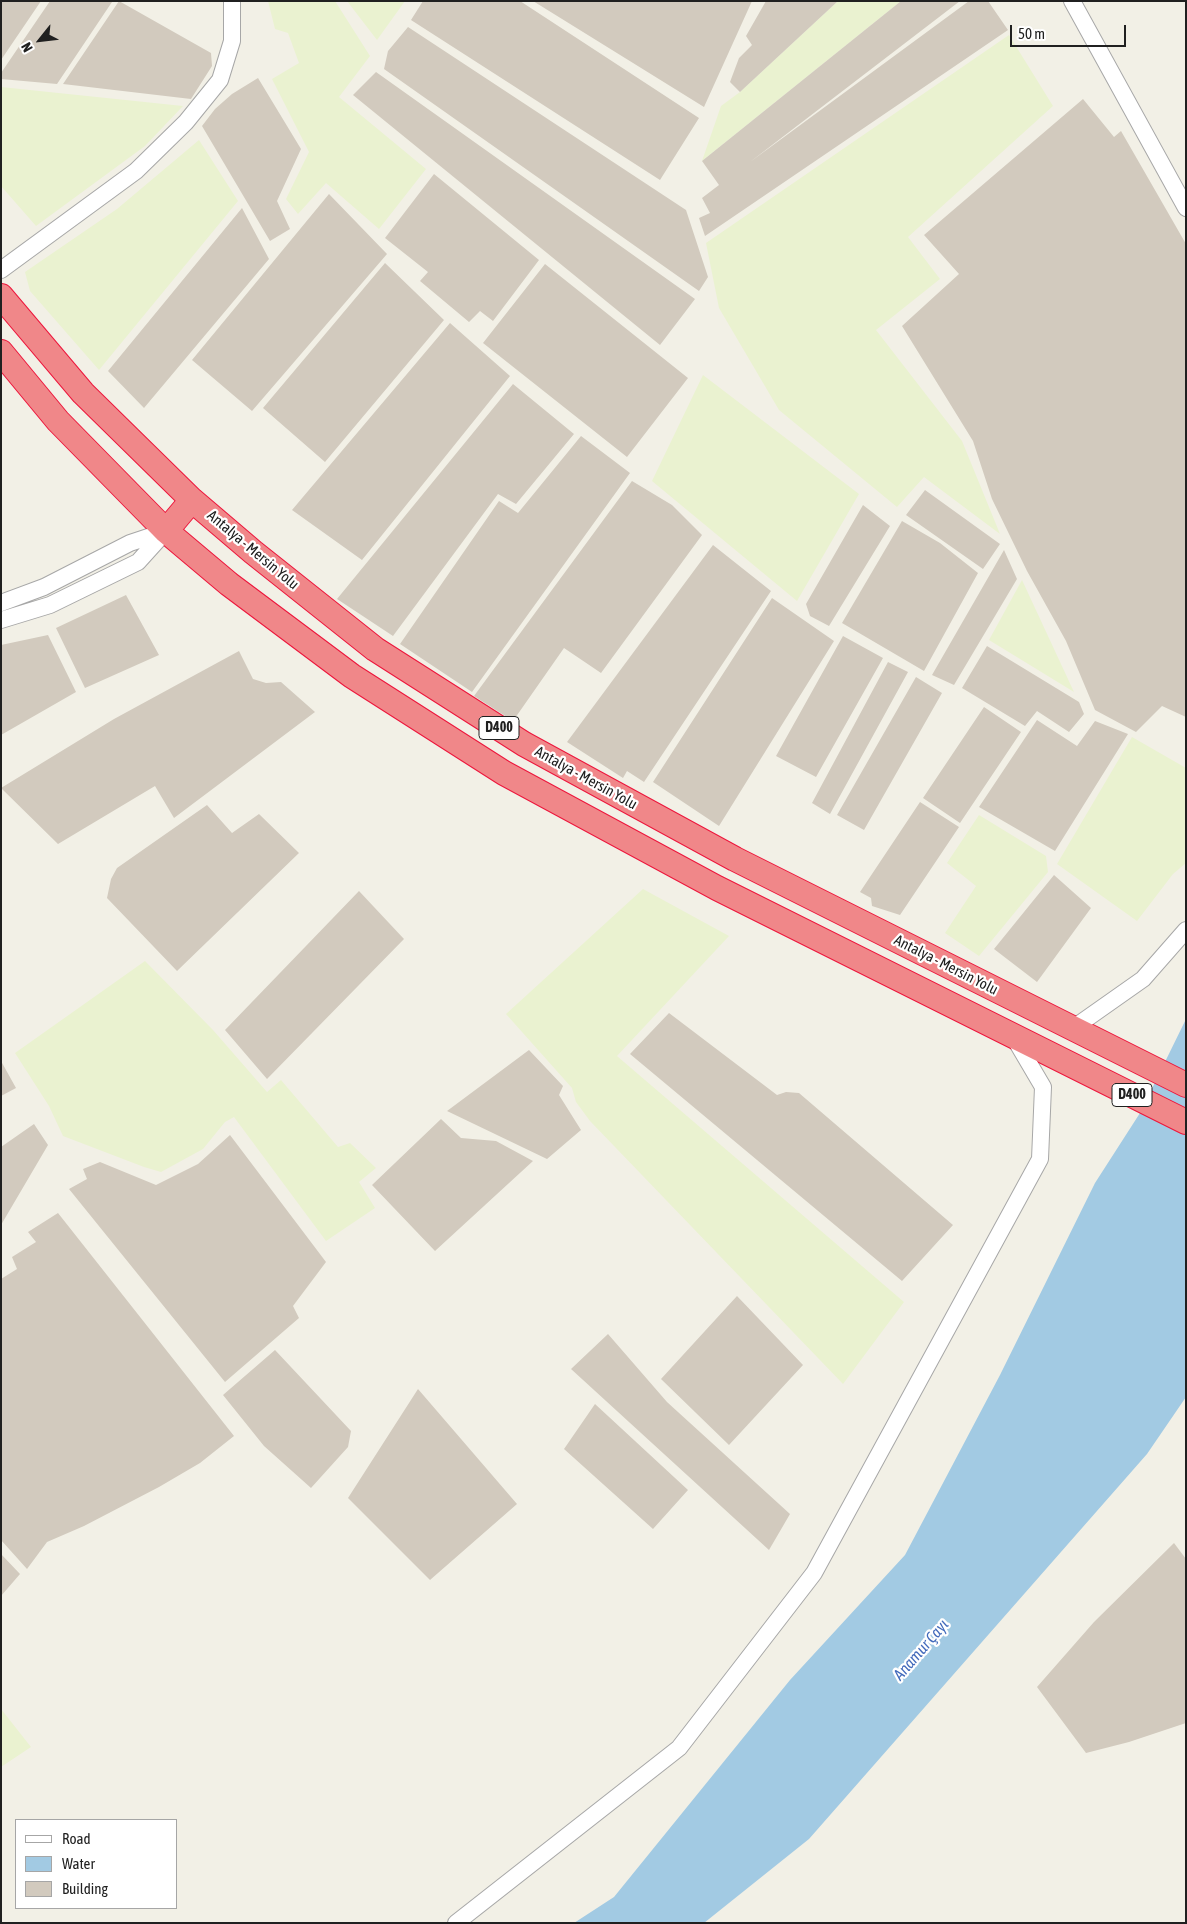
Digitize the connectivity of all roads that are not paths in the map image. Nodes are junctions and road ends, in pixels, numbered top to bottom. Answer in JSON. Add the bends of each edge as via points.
{"nodes":[{"id":1,"x":232,"y":1,"type":"edge"},
{"id":2,"x":1072,"y":1,"type":"edge"},
{"id":3,"x":1186,"y":208,"type":"edge"},
{"id":4,"x":1,"y":270,"type":"edge"},
{"id":5,"x":1,"y":296,"type":"edge"},
{"id":6,"x":1,"y":352,"type":"edge"},
{"id":7,"x":192,"y":500,"type":"junction"},
{"id":8,"x":166,"y":531,"type":"junction"},
{"id":9,"x":1,"y":603,"type":"edge"},
{"id":10,"x":1,"y":620,"type":"edge"},
{"id":11,"x":1186,"y":930,"type":"edge"},
{"id":12,"x":1079,"y":1032,"type":"junction"},
{"id":13,"x":1013,"y":1036,"type":"junction"},
{"id":14,"x":1186,"y":1085,"type":"edge"},
{"id":15,"x":1186,"y":1122,"type":"edge"},
{"id":16,"x":456,"y":1923,"type":"edge"}],
"edges":[{"from":1,"to":4,"type":"street","via":[[232,41],[220,80],[186,122],[136,171]]},
{"from":2,"to":3,"type":"street"},
{"from":5,"to":7,"type":"highway","name":"Antalya - Mersin Yolu","number":"D400","via":[[83,393]]},
{"from":6,"to":8,"type":"highway","number":"D400","via":[[58,421]]},
{"from":7,"to":8,"type":"highway"},
{"from":7,"to":12,"type":"highway","name":"Antalya - Mersin Yolu","number":"D400","via":[[375,649],[524,744],[735,859]]},
{"from":8,"to":9,"type":"street","via":[[130,542],[44,587]]},
{"from":8,"to":10,"type":"street","via":[[138,562],[50,605]]},
{"from":8,"to":13,"type":"highway","number":"D400","via":[[229,584],[352,676],[504,773],[717,888]]},
{"from":11,"to":12,"type":"street","via":[[1143,979]]},
{"from":12,"to":14,"type":"highway","name":"Antalya - Mersin Yolu","number":"D400"},
{"from":13,"to":15,"type":"highway","number":"D400"},
{"from":13,"to":16,"type":"street","via":[[1043,1088],[1040,1158],[814,1573],[679,1748]]}]}
